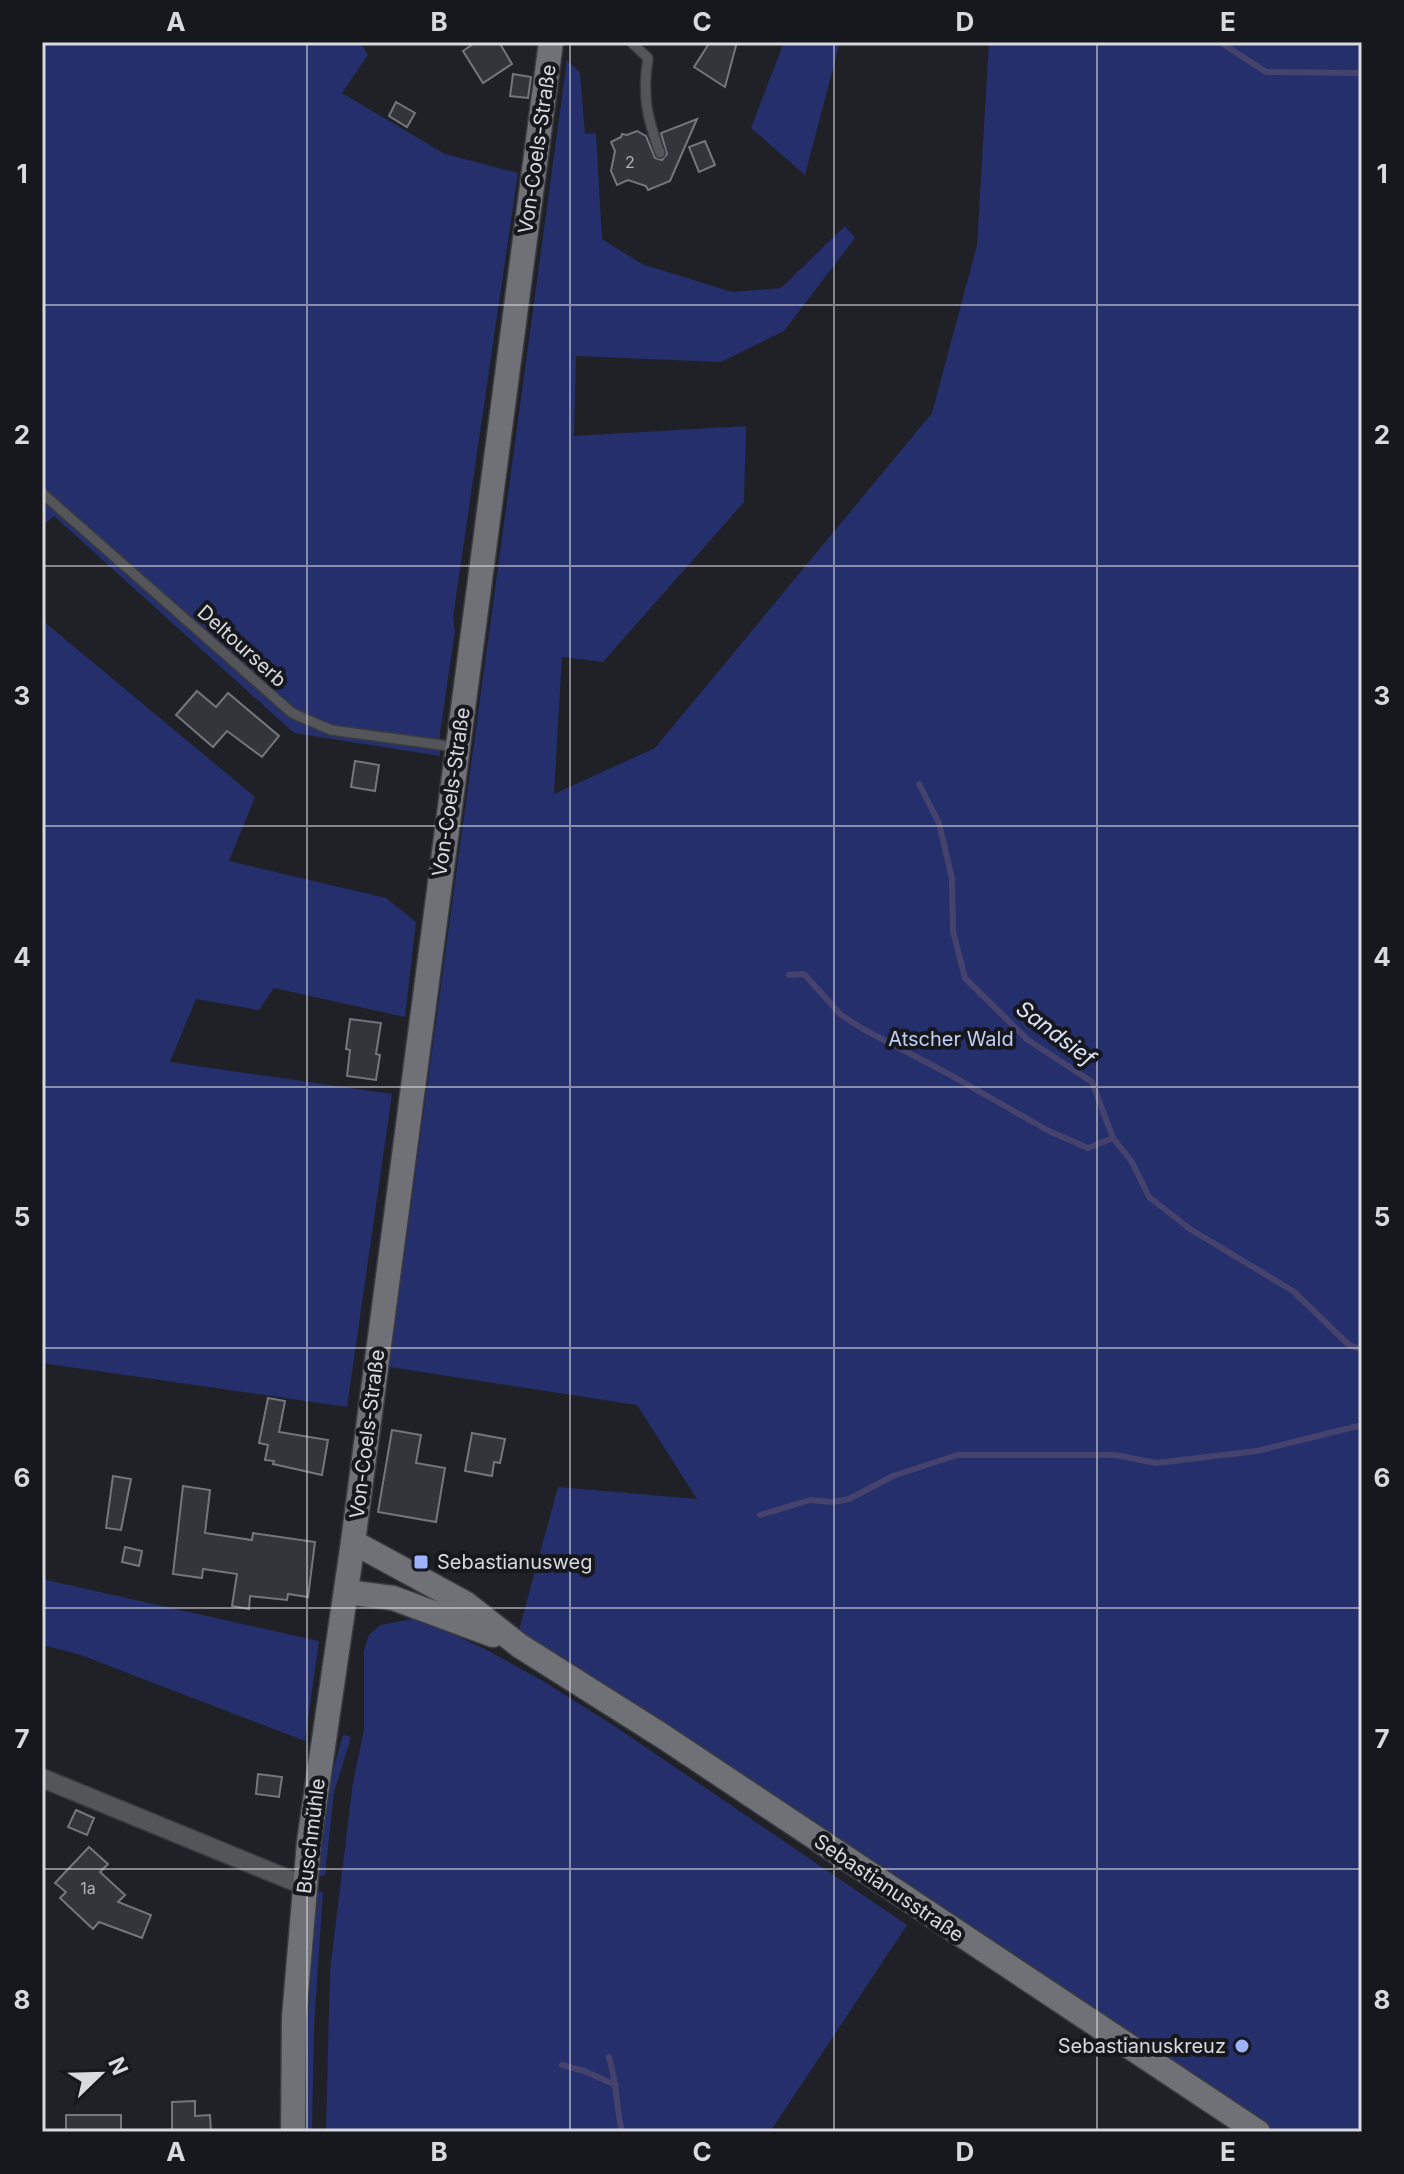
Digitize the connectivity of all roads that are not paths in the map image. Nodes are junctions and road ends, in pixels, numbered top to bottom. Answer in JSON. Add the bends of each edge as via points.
{"nodes":[{"id":1,"x":551,"y":42,"type":"edge"},
{"id":2,"x":631,"y":42,"type":"edge"},
{"id":3,"x":660,"y":153,"type":"dead end"},
{"id":4,"x":42,"y":493,"type":"edge"},
{"id":5,"x":456,"y":747,"type":"junction"},
{"id":6,"x":353,"y":1542,"type":"junction"},
{"id":7,"x":346,"y":1592,"type":"junction"},
{"id":8,"x":520,"y":1646,"type":"junction"},
{"id":9,"x":42,"y":1778,"type":"edge"},
{"id":10,"x":305,"y":1883,"type":"junction"},
{"id":11,"x":293,"y":2132,"type":"edge"},
{"id":12,"x":1258,"y":2132,"type":"edge"}],
"edges":[{"from":1,"to":5,"type":"main road","name":"Von-Coels-Straße"},
{"from":2,"to":3,"type":"lane","via":[[648,58],[645,107]]},
{"from":4,"to":5,"type":"lane","name":"Deltourserb","via":[[292,713],[331,730]]},
{"from":5,"to":6,"type":"main road","name":"Von-Coels-Straße"},
{"from":6,"to":7,"type":"main road","name":"Buschmühle"},
{"from":6,"to":8,"type":"main road","name":"Sebastianusstraße","via":[[465,1603]]},
{"from":7,"to":8,"type":"main road","name":"Sebastianusstraße","via":[[393,1598]]},
{"from":7,"to":10,"type":"main road","name":"Buschmühle"},
{"from":8,"to":12,"type":"main road","name":"Sebastianusstraße"},
{"from":9,"to":10,"type":"street"},
{"from":10,"to":11,"type":"main road","name":"Buschmühle","via":[[294,2018]]}]}
